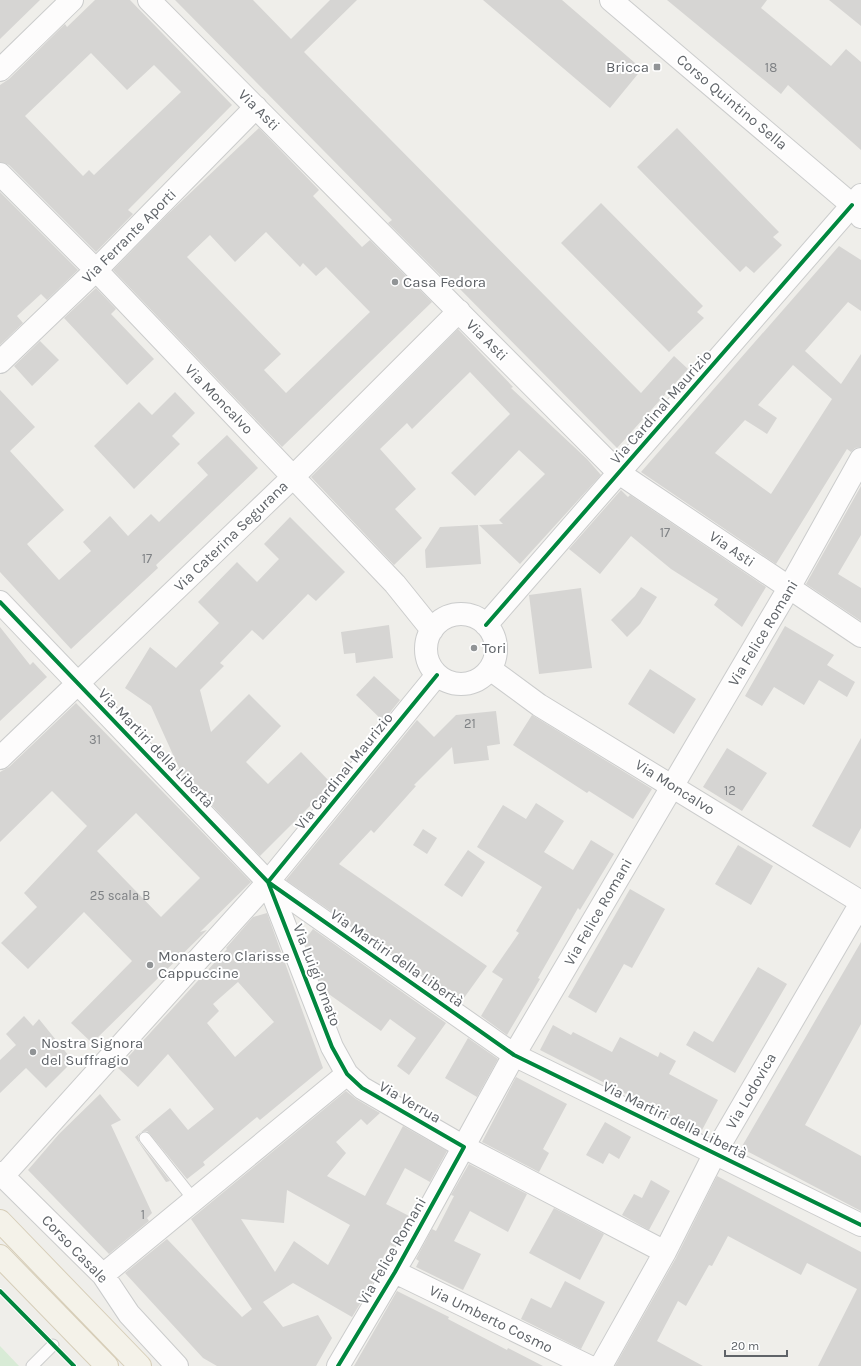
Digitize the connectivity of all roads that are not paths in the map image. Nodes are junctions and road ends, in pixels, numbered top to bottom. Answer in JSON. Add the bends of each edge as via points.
{"nodes":[{"id":1,"x":72,"y":0,"type":"edge"},
{"id":2,"x":149,"y":0,"type":"edge"},
{"id":3,"x":611,"y":0,"type":"edge"},
{"id":4,"x":0,"y":70,"type":"edge"},
{"id":5,"x":256,"y":107,"type":"junction"},
{"id":6,"x":0,"y":174,"type":"edge"},
{"id":7,"x":859,"y":206,"type":"edge"},
{"id":8,"x":96,"y":270,"type":"junction"},
{"id":9,"x":459,"y":311,"type":"junction"},
{"id":10,"x":0,"y":362,"type":"edge"},
{"id":11,"x":861,"y":459,"type":"edge"},
{"id":12,"x":619,"y":473,"type":"junction"},
{"id":13,"x":293,"y":477,"type":"junction"},
{"id":14,"x":789,"y":588,"type":"junction"},
{"id":15,"x":0,"y":602,"type":"edge"},
{"id":16,"x":486,"y":625,"type":"junction"},
{"id":17,"x":432,"y":630,"type":"junction"},
{"id":18,"x":861,"y":636,"type":"edge"},
{"id":19,"x":490,"y":669,"type":"junction"},
{"id":20,"x":437,"y":675,"type":"junction"},
{"id":21,"x":77,"y":684,"type":"junction"},
{"id":22,"x":0,"y":758,"type":"edge"},
{"id":23,"x":672,"y":785,"type":"junction"},
{"id":24,"x":268,"y":882,"type":"junction"},
{"id":25,"x":861,"y":903,"type":"edge"},
{"id":26,"x":514,"y":1055,"type":"junction"},
{"id":27,"x":348,"y":1074,"type":"junction"},
{"id":28,"x":145,"y":1138,"type":"dead end"},
{"id":29,"x":464,"y":1147,"type":"junction"},
{"id":30,"x":714,"y":1153,"type":"junction"},
{"id":31,"x":1,"y":1174,"type":"edge"},
{"id":32,"x":194,"y":1200,"type":"junction"},
{"id":33,"x":0,"y":1221,"type":"edge"},
{"id":34,"x":861,"y":1225,"type":"edge"},
{"id":35,"x":665,"y":1252,"type":"junction"},
{"id":36,"x":0,"y":1256,"type":"edge"},
{"id":37,"x":395,"y":1272,"type":"junction"},
{"id":38,"x":103,"y":1275,"type":"junction"},
{"id":39,"x":53,"y":1345,"type":"dead end"},
{"id":40,"x":122,"y":1348,"type":"junction"},
{"id":41,"x":32,"y":1366,"type":"edge"},
{"id":42,"x":107,"y":1366,"type":"edge"},
{"id":43,"x":140,"y":1366,"type":"edge"},
{"id":44,"x":177,"y":1366,"type":"edge"},
{"id":45,"x":338,"y":1366,"type":"edge"},
{"id":46,"x":588,"y":1366,"type":"edge"},
{"id":47,"x":601,"y":1366,"type":"edge"}],
"edges":[{"from":1,"to":4,"type":"street"},
{"from":2,"to":5,"type":"street","name":"Via Asti"},
{"from":3,"to":7,"type":"street","name":"Corso Quintino Sella"},
{"from":5,"to":8,"type":"street","name":"Via Ferrante Aporti"},
{"from":5,"to":9,"type":"street","name":"Via Asti"},
{"from":6,"to":8,"type":"street","name":"Via Moncalvo"},
{"from":7,"to":12,"type":"street","name":"Via Cardinal Maurizio"},
{"from":8,"to":10,"type":"street","name":"Via Ferrante Aporti"},
{"from":8,"to":13,"type":"street","name":"Via Moncalvo"},
{"from":9,"to":12,"type":"street","name":"Via Asti"},
{"from":9,"to":13,"type":"street","name":"Via Caterina Segurana"},
{"from":11,"to":14,"type":"street","name":"Via Felice Romani"},
{"from":12,"to":14,"type":"street","name":"Via Asti"},
{"from":12,"to":16,"type":"street","name":"Via Cardinal Maurizio"},
{"from":13,"to":17,"type":"street","name":"Via Moncalvo","via":[[395,584]]},
{"from":13,"to":21,"type":"street","name":"Via Caterina Segurana"},
{"from":14,"to":18,"type":"street","name":"Via Asti"},
{"from":14,"to":23,"type":"street","name":"Via Felice Romani"},
{"from":15,"to":21,"type":"street","name":"Via Martiri della Libertà"},
{"from":16,"to":17,"type":"street","via":[[474,616],[450,615]]},
{"from":16,"to":19,"type":"street","via":[[496,643],[496,654]]},
{"from":17,"to":20,"type":"street","via":[[427,641],[426,653],[429,664]]},
{"from":19,"to":20,"type":"street","via":[[477,681],[466,684],[455,684]]},
{"from":19,"to":23,"type":"street","name":"Via Moncalvo","via":[[539,705]]},
{"from":20,"to":24,"type":"street","name":"Via Cardinal Maurizio"},
{"from":21,"to":22,"type":"street","name":"Via Caterina Segurana"},
{"from":21,"to":24,"type":"street","name":"Via Martiri della Libertà"},
{"from":23,"to":25,"type":"street","name":"Via Moncalvo"},
{"from":23,"to":26,"type":"street","name":"Via Felice Romani"},
{"from":24,"to":26,"type":"street","name":"Via Martiri della Libertà"},
{"from":24,"to":27,"type":"street","name":"Via Luigi Ornato","via":[[332,1047]]},
{"from":24,"to":31,"type":"street","name":"Via Cardinal Maurizio"},
{"from":25,"to":30,"type":"street","name":"Via Lodovica"},
{"from":26,"to":29,"type":"street","name":"Via Felice Romani"},
{"from":26,"to":30,"type":"street","name":"Via Martiri della Libertà"},
{"from":27,"to":29,"type":"street","name":"Via Verrua","via":[[362,1088]]},
{"from":27,"to":32,"type":"street"},
{"from":28,"to":32,"type":"lane"},
{"from":29,"to":35,"type":"street","name":"Via Verrua"},
{"from":29,"to":37,"type":"street","name":"Via Felice Romani"},
{"from":30,"to":34,"type":"street","name":"Via Martiri della Libertà"},
{"from":30,"to":35,"type":"street","name":"Via Lodovica"},
{"from":31,"to":38,"type":"street","name":"Corso Casale"},
{"from":32,"to":38,"type":"street"},
{"from":33,"to":40,"type":"main road"},
{"from":35,"to":47,"type":"street","name":"Via Lodovica"},
{"from":36,"to":42,"type":"main road"},
{"from":37,"to":45,"type":"street","name":"Via Felice Romani"},
{"from":37,"to":46,"type":"street","name":"Via Umberto Cosmo"},
{"from":38,"to":40,"type":"street"},
{"from":38,"to":44,"type":"street","name":"Corso Casale","via":[[129,1314]]},
{"from":39,"to":41,"type":"lane"},
{"from":40,"to":43,"type":"main road"}]}
